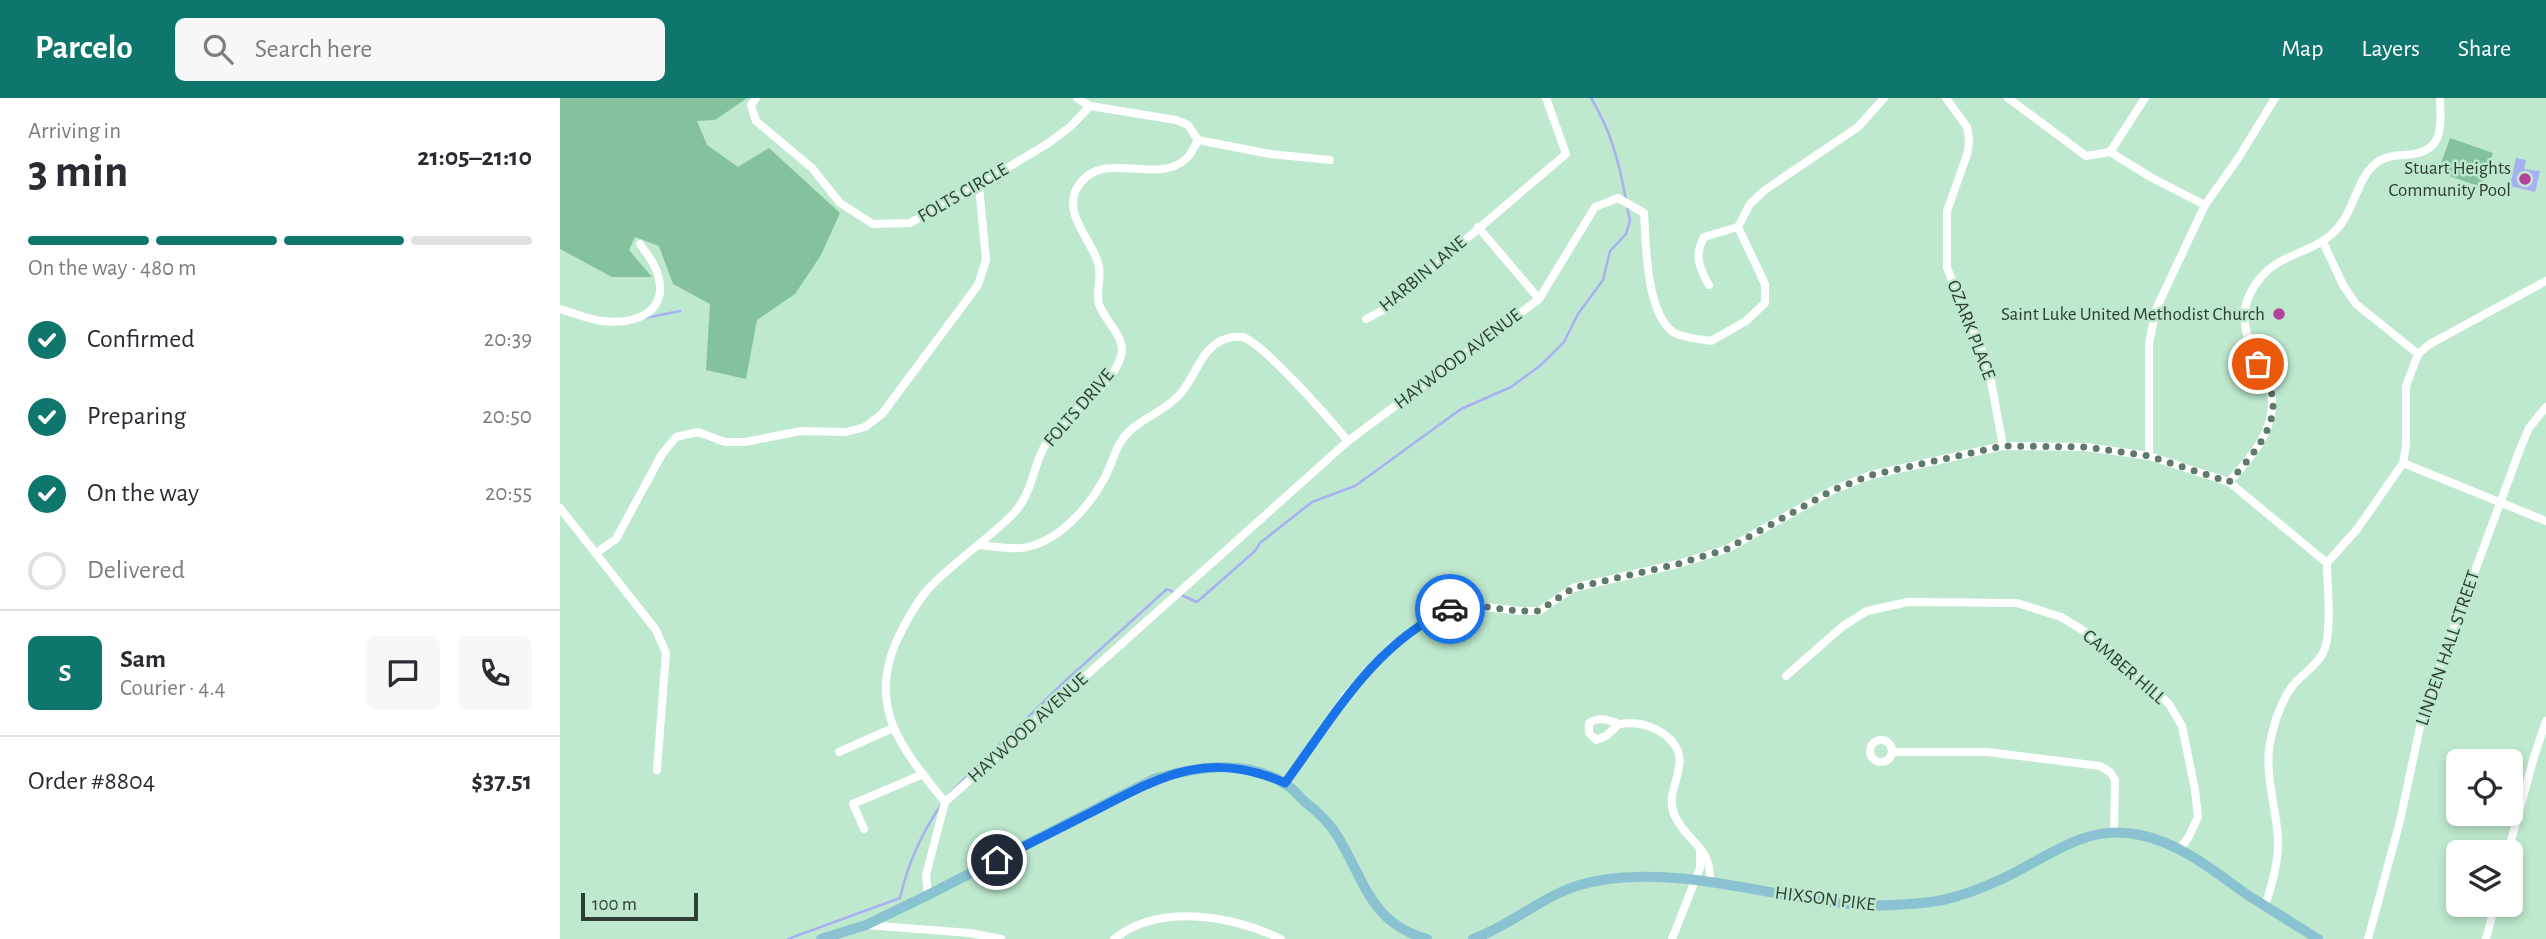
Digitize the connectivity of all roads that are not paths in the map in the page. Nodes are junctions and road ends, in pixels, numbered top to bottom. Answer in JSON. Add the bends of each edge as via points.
{"nodes":[{"id":1,"x":756,"y":98,"type":"edge"},
{"id":2,"x":1077,"y":98,"type":"edge"},
{"id":3,"x":1546,"y":98,"type":"edge"},
{"id":4,"x":1884,"y":98,"type":"edge"},
{"id":5,"x":1946,"y":98,"type":"edge"},
{"id":6,"x":2008,"y":98,"type":"edge"},
{"id":7,"x":2145,"y":98,"type":"edge"},
{"id":8,"x":2274,"y":98,"type":"edge"},
{"id":9,"x":2440,"y":98,"type":"edge"},
{"id":10,"x":1090,"y":106,"type":"junction"},
{"id":11,"x":1198,"y":140,"type":"junction"},
{"id":12,"x":2110,"y":152,"type":"junction"},
{"id":13,"x":1330,"y":160,"type":"dead end"},
{"id":14,"x":979,"y":185,"type":"junction"},
{"id":15,"x":2205,"y":205,"type":"junction"},
{"id":16,"x":1478,"y":227,"type":"junction"},
{"id":17,"x":1738,"y":227,"type":"junction"},
{"id":18,"x":2323,"y":242,"type":"junction"},
{"id":19,"x":640,"y":244,"type":"dead end"},
{"id":20,"x":2546,"y":281,"type":"edge"},
{"id":21,"x":1709,"y":285,"type":"dead end"},
{"id":22,"x":1539,"y":299,"type":"junction"},
{"id":23,"x":560,"y":309,"type":"edge"},
{"id":24,"x":1366,"y":319,"type":"dead end"},
{"id":25,"x":2418,"y":354,"type":"junction"},
{"id":26,"x":2546,"y":407,"type":"edge"},
{"id":27,"x":1348,"y":440,"type":"junction"},
{"id":28,"x":2003,"y":446,"type":"junction"},
{"id":29,"x":2149,"y":456,"type":"junction"},
{"id":30,"x":2403,"y":463,"type":"junction"},
{"id":31,"x":2229,"y":482,"type":"junction"},
{"id":32,"x":2500,"y":504,"type":"junction"},
{"id":33,"x":560,"y":508,"type":"edge"},
{"id":34,"x":2546,"y":521,"type":"edge"},
{"id":35,"x":978,"y":545,"type":"junction"},
{"id":36,"x":596,"y":553,"type":"junction"},
{"id":37,"x":2327,"y":563,"type":"junction"},
{"id":38,"x":1786,"y":676,"type":"dead end"},
{"id":39,"x":2546,"y":721,"type":"edge"},
{"id":40,"x":1619,"y":724,"type":"dead end"},
{"id":41,"x":893,"y":728,"type":"junction"},
{"id":42,"x":839,"y":752,"type":"dead end"},
{"id":43,"x":1892,"y":752,"type":"dead end"},
{"id":44,"x":657,"y":770,"type":"dead end"},
{"id":45,"x":923,"y":774,"type":"junction"},
{"id":46,"x":1285,"y":783,"type":"junction"},
{"id":47,"x":945,"y":802,"type":"junction"},
{"id":48,"x":864,"y":829,"type":"dead end"},
{"id":49,"x":2113,"y":833,"type":"junction"},
{"id":50,"x":2511,"y":840,"type":"edge"},
{"id":51,"x":1699,"y":849,"type":"junction"},
{"id":52,"x":2179,"y":850,"type":"junction"},
{"id":53,"x":1696,"y":880,"type":"junction"},
{"id":54,"x":1710,"y":881,"type":"junction"},
{"id":55,"x":928,"y":895,"type":"junction"},
{"id":56,"x":2265,"y":906,"type":"junction"},
{"id":57,"x":2492,"y":917,"type":"edge"},
{"id":58,"x":866,"y":925,"type":"junction"},
{"id":59,"x":821,"y":939,"type":"edge"},
{"id":60,"x":1001,"y":939,"type":"edge"},
{"id":61,"x":1114,"y":939,"type":"edge"},
{"id":62,"x":1281,"y":939,"type":"edge"},
{"id":63,"x":1427,"y":939,"type":"edge"},
{"id":64,"x":1473,"y":939,"type":"edge"},
{"id":65,"x":1672,"y":939,"type":"edge"},
{"id":66,"x":2318,"y":939,"type":"edge"},
{"id":67,"x":2368,"y":939,"type":"edge"},
{"id":68,"x":2486,"y":939,"type":"edge"}],
"edges":[{"from":1,"to":14,"type":"street","name":"FOLTS CIRCLE","via":[[751,105],[756,121],[812,168],[840,203],[873,224],[910,223]]},
{"from":2,"to":10,"type":"street"},
{"from":3,"to":16,"type":"street","name":"HARBIN LANE","via":[[1566,154]]},
{"from":4,"to":17,"type":"street","via":[[1858,127],[1765,190],[1750,204]]},
{"from":5,"to":28,"type":"street","name":"OZARK PLACE","via":[[1967,127],[1969,139],[1947,211],[1947,268],[1988,365]]},
{"from":6,"to":12,"type":"street","via":[[2086,156]]},
{"from":7,"to":12,"type":"street"},
{"from":8,"to":15,"type":"street"},
{"from":9,"to":18,"type":"street","via":[[2437,141],[2428,150],[2374,164],[2346,217]]},
{"from":10,"to":11,"type":"street","via":[[1176,120],[1188,125]]},
{"from":10,"to":14,"type":"street","name":"FOLTS CIRCLE","via":[[1047,144]]},
{"from":11,"to":13,"type":"street"},
{"from":11,"to":35,"type":"street","name":"FOLTS DRIVE","via":[[1186,159],[1173,166],[1104,167],[1086,176],[1075,191],[1073,213],[1099,265],[1098,302],[1119,337],[1122,355],[1110,377],[1044,446],[1026,498]]},
{"from":12,"to":15,"type":"street"},
{"from":14,"to":36,"type":"street","via":[[986,260],[978,285],[882,414],[865,427],[846,432],[801,431],[745,442],[725,442],[698,432],[676,436],[615,539]]},
{"from":15,"to":29,"type":"street","via":[[2156,309],[2149,344]]},
{"from":16,"to":22,"type":"street"},
{"from":16,"to":24,"type":"street","name":"HARBIN LANE","via":[[1383,310]]},
{"from":17,"to":21,"type":"street","via":[[1704,237],[1698,248],[1699,267]]},
{"from":17,"to":22,"type":"street","name":"HAYWOOD AVENUE","via":[[1765,284],[1765,303],[1746,321],[1711,341],[1674,333],[1656,309],[1644,213],[1618,198],[1595,207]]},
{"from":18,"to":25,"type":"street","via":[[2356,304]]},
{"from":18,"to":31,"type":"street","via":[[2264,273],[2245,300],[2244,324],[2272,397],[2271,410],[2256,451]]},
{"from":19,"to":23,"type":"street","via":[[657,270],[660,285],[657,305],[648,313],[634,319],[601,321]]},
{"from":20,"to":25,"type":"street"},
{"from":22,"to":27,"type":"street","name":"HAYWOOD AVENUE"},
{"from":25,"to":30,"type":"street","via":[[2406,386]]},
{"from":26,"to":32,"type":"street","name":"LINDEN HALL STREET","via":[[2529,428]]},
{"from":27,"to":35,"type":"street","via":[[1279,365],[1245,338],[1228,337],[1215,344],[1178,397],[1122,440],[1094,496],[1072,520],[1047,539],[1021,548]]},
{"from":27,"to":47,"type":"street","name":"HAYWOOD AVENUE"},
{"from":28,"to":29,"type":"street","via":[[2086,447]]},
{"from":28,"to":46,"type":"street","via":[[1871,475],[1833,490],[1727,549],[1573,588],[1539,611],[1470,605],[1449,610],[1391,647],[1367,672]]},
{"from":29,"to":31,"type":"street"},
{"from":30,"to":32,"type":"street"},
{"from":30,"to":37,"type":"street","via":[[2358,528]]},
{"from":31,"to":37,"type":"street"},
{"from":32,"to":34,"type":"street"},
{"from":32,"to":67,"type":"street","name":"LINDEN HALL STREET","via":[[2424,708],[2399,828]]},
{"from":33,"to":36,"type":"street"},
{"from":35,"to":41,"type":"street","name":"FOLTS DRIVE","via":[[928,590],[902,630],[886,669],[884,687]]},
{"from":36,"to":44,"type":"street","via":[[656,630],[666,653]]},
{"from":37,"to":56,"type":"street","via":[[2328,639],[2311,670],[2282,704],[2270,740],[2278,849]]},
{"from":38,"to":52,"type":"street","name":"CAMBER HILL","via":[[1867,611],[1908,602],[2017,603],[2061,617],[2094,637],[2138,675],[2169,704],[2182,726],[2198,817]]},
{"from":39,"to":50,"type":"street"},
{"from":40,"to":51,"type":"street","via":[[1647,724],[1672,741],[1680,764],[1673,812]]},
{"from":41,"to":42,"type":"street"},
{"from":41,"to":45,"type":"street","name":"FOLTS DRIVE"},
{"from":43,"to":49,"type":"street","via":[[1987,752],[2100,766],[2115,780]]},
{"from":45,"to":47,"type":"street","name":"FOLTS DRIVE"},
{"from":45,"to":48,"type":"street","via":[[853,803]]},
{"from":46,"to":55,"type":"main road","via":[[1218,767],[1154,779]]},
{"from":46,"to":63,"type":"main road","via":[[1338,835],[1385,917],[1404,932]]},
{"from":47,"to":55,"type":"street","via":[[926,874]]},
{"from":49,"to":52,"type":"main road","name":"HIXSON PIKE","via":[[2140,835]]},
{"from":49,"to":54,"type":"main road","name":"HIXSON PIKE","via":[[2064,844],[2012,874],[1959,895],[1908,904],[1849,904]]},
{"from":51,"to":53,"type":"street"},
{"from":51,"to":54,"type":"street","via":[[1708,858]]},
{"from":52,"to":56,"type":"main road","name":"HIXSON PIKE"},
{"from":53,"to":54,"type":"main road","name":"HIXSON PIKE"},
{"from":53,"to":64,"type":"main road","name":"HIXSON PIKE","via":[[1634,876],[1569,887]]},
{"from":53,"to":65,"type":"street"},
{"from":55,"to":58,"type":"main road"},
{"from":56,"to":66,"type":"main road","name":"HIXSON PIKE"},
{"from":57,"to":68,"type":"street"},
{"from":58,"to":59,"type":"main road"},
{"from":58,"to":60,"type":"street"},
{"from":61,"to":62,"type":"street","via":[[1148,923],[1196,916],[1228,919]]}]}
